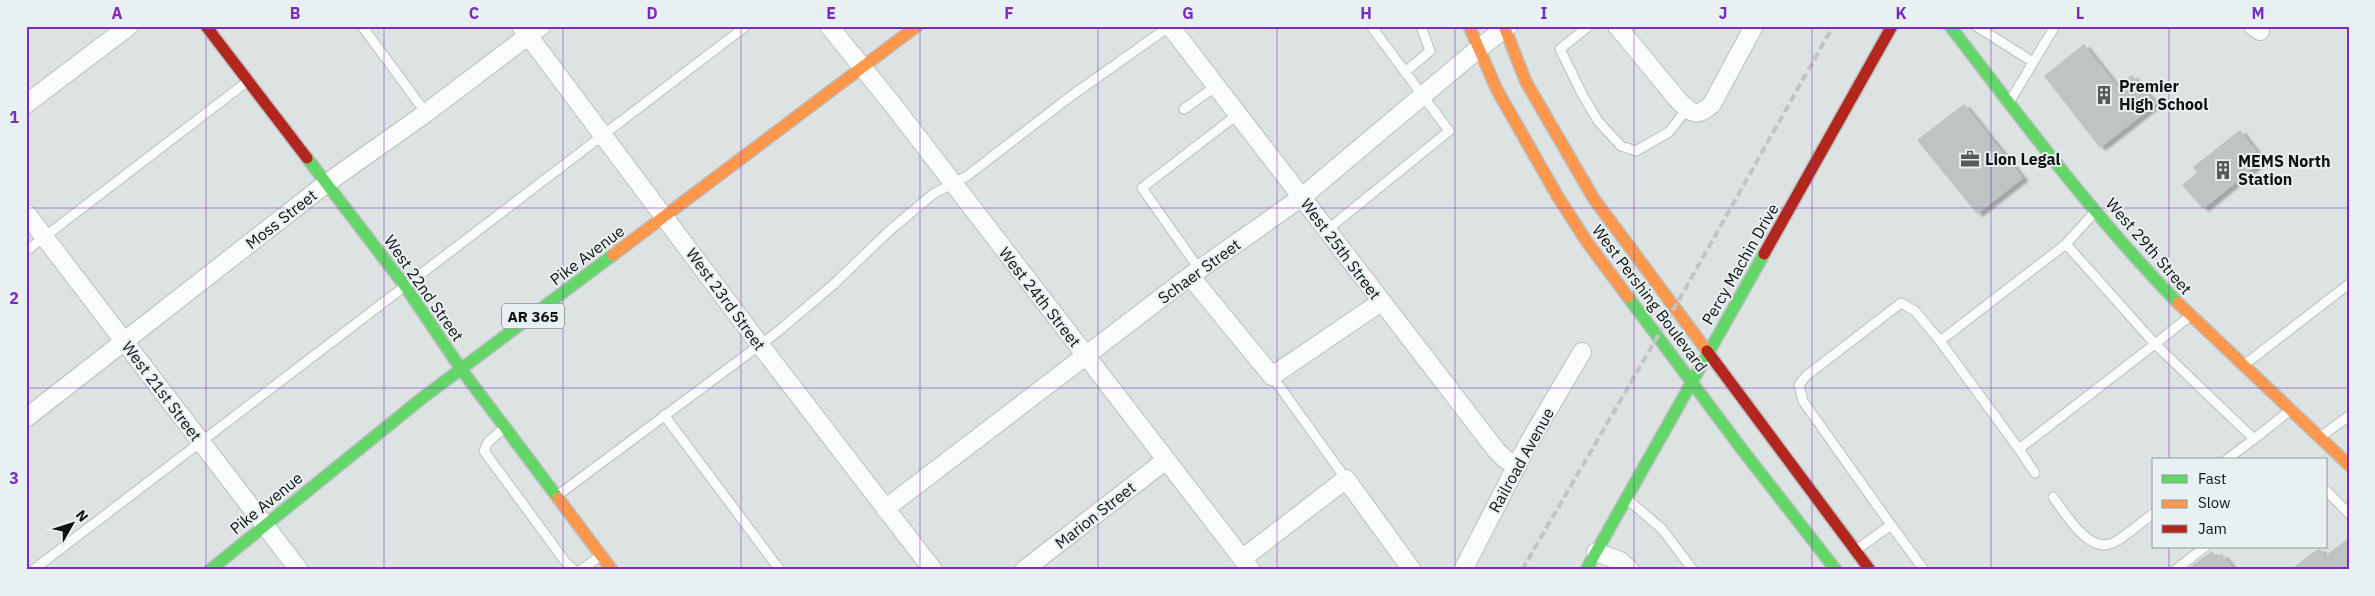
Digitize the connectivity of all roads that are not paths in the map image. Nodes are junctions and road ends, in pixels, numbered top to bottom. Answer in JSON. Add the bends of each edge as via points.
{"nodes":[{"id":1,"x":129,"y":26,"type":"edge"},
{"id":2,"x":206,"y":26,"type":"edge"},
{"id":3,"x":362,"y":26,"type":"edge"},
{"id":4,"x":746,"y":26,"type":"edge"},
{"id":5,"x":829,"y":26,"type":"edge"},
{"id":6,"x":917,"y":26,"type":"edge"},
{"id":7,"x":1170,"y":26,"type":"edge"},
{"id":8,"x":1371,"y":26,"type":"edge"},
{"id":9,"x":1421,"y":26,"type":"edge"},
{"id":10,"x":1469,"y":26,"type":"edge"},
{"id":11,"x":1589,"y":26,"type":"edge"},
{"id":12,"x":1617,"y":26,"type":"edge"},
{"id":13,"x":1754,"y":26,"type":"edge"},
{"id":14,"x":1892,"y":26,"type":"edge"},
{"id":15,"x":1950,"y":26,"type":"edge"},
{"id":16,"x":1976,"y":26,"type":"edge"},
{"id":17,"x":2054,"y":26,"type":"edge"},
{"id":18,"x":1506,"y":27,"type":"edge"},
{"id":19,"x":530,"y":29,"type":"edge"},
{"id":20,"x":1478,"y":49,"type":"junction"},
{"id":21,"x":2033,"y":62,"type":"junction"},
{"id":22,"x":860,"y":67,"type":"junction"},
{"id":23,"x":1405,"y":72,"type":"junction"},
{"id":24,"x":248,"y":81,"type":"junction"},
{"id":25,"x":1216,"y":86,"type":"junction"},
{"id":26,"x":1423,"y":95,"type":"junction"},
{"id":27,"x":2010,"y":102,"type":"junction"},
{"id":28,"x":26,"y":104,"type":"edge"},
{"id":29,"x":1184,"y":109,"type":"dead end"},
{"id":30,"x":1695,"y":110,"type":"junction"},
{"id":31,"x":426,"y":113,"type":"junction"},
{"id":32,"x":1238,"y":114,"type":"junction"},
{"id":33,"x":603,"y":135,"type":"junction"},
{"id":34,"x":327,"y":183,"type":"junction"},
{"id":35,"x":953,"y":184,"type":"junction"},
{"id":36,"x":1302,"y":197,"type":"junction"},
{"id":37,"x":2096,"y":211,"type":"junction"},
{"id":38,"x":26,"y":213,"type":"edge"},
{"id":39,"x":666,"y":216,"type":"junction"},
{"id":40,"x":1327,"y":230,"type":"junction"},
{"id":41,"x":44,"y":237,"type":"junction"},
{"id":42,"x":2066,"y":244,"type":"junction"},
{"id":43,"x":26,"y":250,"type":"edge"},
{"id":44,"x":1194,"y":273,"type":"junction"},
{"id":45,"x":2349,"y":284,"type":"edge"},
{"id":46,"x":405,"y":286,"type":"junction"},
{"id":47,"x":1381,"y":302,"type":"junction"},
{"id":48,"x":2190,"y":316,"type":"junction"},
{"id":49,"x":1940,"y":341,"type":"junction"},
{"id":50,"x":125,"y":343,"type":"junction"},
{"id":51,"x":2155,"y":344,"type":"junction"},
{"id":52,"x":760,"y":345,"type":"junction"},
{"id":53,"x":1582,"y":352,"type":"dead end"},
{"id":54,"x":1708,"y":352,"type":"junction"},
{"id":55,"x":1086,"y":357,"type":"junction"},
{"id":56,"x":2242,"y":366,"type":"junction"},
{"id":57,"x":461,"y":369,"type":"junction"},
{"id":58,"x":1272,"y":376,"type":"junction"},
{"id":59,"x":1692,"y":381,"type":"junction"},
{"id":60,"x":2290,"y":410,"type":"junction"},
{"id":61,"x":664,"y":415,"type":"junction"},
{"id":62,"x":2349,"y":416,"type":"edge"},
{"id":63,"x":26,"y":418,"type":"edge"},
{"id":64,"x":505,"y":427,"type":"junction"},
{"id":65,"x":2320,"y":438,"type":"junction"},
{"id":66,"x":2254,"y":439,"type":"junction"},
{"id":67,"x":201,"y":442,"type":"junction"},
{"id":68,"x":2019,"y":449,"type":"junction"},
{"id":69,"x":2229,"y":458,"type":"edge"},
{"id":70,"x":1166,"y":460,"type":"junction"},
{"id":71,"x":2349,"y":465,"type":"edge"},
{"id":72,"x":1517,"y":466,"type":"junction"},
{"id":73,"x":2035,"y":473,"type":"dead end"},
{"id":74,"x":1346,"y":479,"type":"junction"},
{"id":75,"x":2328,"y":492,"type":"edge"},
{"id":76,"x":556,"y":496,"type":"junction"},
{"id":77,"x":2053,"y":497,"type":"dead end"},
{"id":78,"x":1627,"y":498,"type":"junction"},
{"id":79,"x":885,"y":509,"type":"junction"},
{"id":80,"x":2152,"y":514,"type":"edge"},
{"id":81,"x":2349,"y":514,"type":"edge"},
{"id":82,"x":265,"y":525,"type":"junction"},
{"id":83,"x":1891,"y":525,"type":"junction"},
{"id":84,"x":2204,"y":548,"type":"edge"},
{"id":85,"x":1855,"y":550,"type":"junction"},
{"id":86,"x":1596,"y":552,"type":"junction"},
{"id":87,"x":601,"y":555,"type":"junction"},
{"id":88,"x":1246,"y":564,"type":"edge"},
{"id":89,"x":33,"y":570,"type":"edge"},
{"id":90,"x":210,"y":570,"type":"edge"},
{"id":91,"x":299,"y":570,"type":"edge"},
{"id":92,"x":574,"y":570,"type":"edge"},
{"id":93,"x":581,"y":570,"type":"edge"},
{"id":94,"x":612,"y":570,"type":"edge"},
{"id":95,"x":780,"y":570,"type":"edge"},
{"id":96,"x":932,"y":570,"type":"edge"},
{"id":97,"x":1024,"y":570,"type":"edge"},
{"id":98,"x":1412,"y":570,"type":"edge"},
{"id":99,"x":1463,"y":570,"type":"edge"},
{"id":100,"x":1586,"y":570,"type":"edge"},
{"id":101,"x":1630,"y":570,"type":"edge"},
{"id":102,"x":1692,"y":570,"type":"edge"},
{"id":103,"x":1836,"y":570,"type":"edge"},
{"id":104,"x":1870,"y":570,"type":"edge"},
{"id":105,"x":1924,"y":570,"type":"edge"},
{"id":106,"x":2175,"y":570,"type":"edge"}],
"edges":[{"from":1,"to":28,"type":"street"},
{"from":2,"to":24,"type":"main road","name":"West 22nd Street"},
{"from":3,"to":31,"type":"lane"},
{"from":4,"to":33,"type":"lane"},
{"from":5,"to":22,"type":"street","name":"West 24th Street"},
{"from":6,"to":22,"type":"main road","name":"Pike Avenue","number":"AR 365"},
{"from":7,"to":25,"type":"street","name":"West 25th Street"},
{"from":7,"to":35,"type":"lane"},
{"from":8,"to":23,"type":"lane"},
{"from":9,"to":23,"type":"lane","via":[[1430,51]]},
{"from":10,"to":20,"type":"main road","name":"West Pershing Boulevard"},
{"from":11,"to":30,"type":"lane","via":[[1560,49],[1598,121],[1621,146],[1636,151],[1669,132]]},
{"from":12,"to":30,"type":"street"},
{"from":13,"to":30,"type":"street","via":[[1712,104]]},
{"from":14,"to":54,"type":"main road","name":"Percy Machin Drive","via":[[1755,274]]},
{"from":15,"to":27,"type":"main road","name":"West 29th Street"},
{"from":16,"to":21,"type":"lane"},
{"from":17,"to":21,"type":"lane"},
{"from":18,"to":20,"type":"street","name":"Schaer Street"},
{"from":18,"to":54,"type":"main road","name":"West Pershing Boulevard","via":[[1526,82],[1594,199]]},
{"from":19,"to":31,"type":"street","name":"Moss Street"},
{"from":19,"to":33,"type":"street","name":"West 23rd Street"},
{"from":20,"to":26,"type":"street","name":"Schaer Street"},
{"from":20,"to":59,"type":"main road","name":"West Pershing Boulevard","via":[[1497,90],[1587,242]]},
{"from":21,"to":27,"type":"lane"},
{"from":22,"to":35,"type":"street","name":"West 24th Street","via":[[893,104]]},
{"from":22,"to":39,"type":"main road","name":"Pike Avenue","number":"AR 365"},
{"from":23,"to":26,"type":"lane"},
{"from":24,"to":34,"type":"main road","name":"West 22nd Street"},
{"from":24,"to":41,"type":"lane"},
{"from":25,"to":29,"type":"lane"},
{"from":25,"to":32,"type":"street","name":"West 25th Street"},
{"from":26,"to":36,"type":"street","name":"Schaer Street"},
{"from":26,"to":40,"type":"lane","via":[[1449,131]]},
{"from":27,"to":37,"type":"main road","name":"West 29th Street"},
{"from":31,"to":34,"type":"street","name":"Moss Street"},
{"from":32,"to":36,"type":"street","name":"West 25th Street"},
{"from":32,"to":44,"type":"lane","via":[[1142,188]]},
{"from":33,"to":39,"type":"street","name":"West 23rd Street"},
{"from":33,"to":46,"type":"lane"},
{"from":34,"to":46,"type":"main road","name":"West 22nd Street"},
{"from":34,"to":50,"type":"street","name":"Moss Street"},
{"from":35,"to":52,"type":"lane","via":[[933,194],[834,284]]},
{"from":35,"to":55,"type":"street","name":"West 24th Street"},
{"from":36,"to":40,"type":"street","name":"West 25th Street"},
{"from":36,"to":44,"type":"street","name":"Schaer Street"},
{"from":37,"to":42,"type":"lane"},
{"from":37,"to":48,"type":"main road","name":"West 29th Street"},
{"from":38,"to":41,"type":"street","name":"West 21st Street"},
{"from":39,"to":52,"type":"street","name":"West 23rd Street"},
{"from":39,"to":57,"type":"main road","name":"Pike Avenue","number":"AR 365"},
{"from":40,"to":47,"type":"street","name":"West 25th Street"},
{"from":41,"to":43,"type":"lane"},
{"from":41,"to":50,"type":"street","name":"West 21st Street"},
{"from":42,"to":49,"type":"lane"},
{"from":42,"to":51,"type":"lane"},
{"from":44,"to":55,"type":"street","name":"Schaer Street"},
{"from":44,"to":58,"type":"street"},
{"from":45,"to":56,"type":"lane"},
{"from":46,"to":57,"type":"main road","name":"West 22nd Street"},
{"from":46,"to":67,"type":"lane"},
{"from":47,"to":58,"type":"street"},
{"from":47,"to":72,"type":"street","name":"West 25th Street","via":[[1496,450]]},
{"from":48,"to":51,"type":"lane"},
{"from":48,"to":56,"type":"main road","name":"West 29th Street"},
{"from":49,"to":68,"type":"lane"},
{"from":49,"to":83,"type":"lane","via":[[1915,311],[1901,303],[1806,376],[1799,385],[1803,402]]},
{"from":50,"to":63,"type":"street","name":"Moss Street"},
{"from":50,"to":67,"type":"street","name":"West 21st Street"},
{"from":51,"to":66,"type":"lane"},
{"from":51,"to":68,"type":"lane"},
{"from":52,"to":61,"type":"lane"},
{"from":52,"to":79,"type":"street","name":"West 23rd Street"},
{"from":53,"to":72,"type":"street","name":"Railroad Avenue"},
{"from":54,"to":59,"type":"main road","name":"Percy Machin Drive"},
{"from":54,"to":85,"type":"main road","name":"West Pershing Boulevard"},
{"from":55,"to":70,"type":"street","name":"West 24th Street"},
{"from":55,"to":79,"type":"street","name":"Schaer Street"},
{"from":56,"to":60,"type":"main road","name":"West 29th Street"},
{"from":57,"to":64,"type":"main road","name":"West 22nd Street"},
{"from":57,"to":82,"type":"main road","name":"Pike Avenue","number":"AR 365"},
{"from":58,"to":74,"type":"lane"},
{"from":59,"to":78,"type":"main road","name":"Percy Machin Drive"},
{"from":59,"to":103,"type":"main road","name":"West Pershing Boulevard"},
{"from":60,"to":65,"type":"main road","name":"West 29th Street"},
{"from":60,"to":66,"type":"lane"},
{"from":61,"to":76,"type":"lane"},
{"from":61,"to":95,"type":"lane"},
{"from":62,"to":65,"type":"lane"},
{"from":64,"to":76,"type":"main road","name":"West 22nd Street"},
{"from":64,"to":92,"type":"lane","via":[[488,442],[484,451]]},
{"from":65,"to":71,"type":"main road","name":"West 29th Street"},
{"from":66,"to":69,"type":"lane"},
{"from":67,"to":82,"type":"street","name":"West 21st Street"},
{"from":67,"to":89,"type":"lane"},
{"from":68,"to":73,"type":"lane"},
{"from":70,"to":88,"type":"street","name":"West 24th Street"},
{"from":70,"to":97,"type":"street","name":"Marion Street"},
{"from":72,"to":99,"type":"street","name":"Railroad Avenue"},
{"from":74,"to":88,"type":"street"},
{"from":74,"to":98,"type":"street"},
{"from":75,"to":81,"type":"lane"},
{"from":76,"to":87,"type":"main road","name":"West 22nd Street"},
{"from":77,"to":80,"type":"lane","via":[[2088,541],[2100,545],[2112,543]]},
{"from":78,"to":86,"type":"main road","name":"Percy Machin Drive"},
{"from":78,"to":102,"type":"lane","via":[[1662,529]]},
{"from":79,"to":96,"type":"street","name":"West 23rd Street"},
{"from":82,"to":90,"type":"main road","name":"Pike Avenue","number":"AR 365"},
{"from":82,"to":91,"type":"street","name":"West 21st Street"},
{"from":83,"to":85,"type":"lane"},
{"from":83,"to":105,"type":"lane"},
{"from":84,"to":106,"type":"lane"},
{"from":85,"to":104,"type":"main road","name":"West Pershing Boulevard"},
{"from":86,"to":100,"type":"main road","name":"Percy Machin Drive"},
{"from":86,"to":101,"type":"street","via":[[1620,561]]},
{"from":87,"to":93,"type":"lane"},
{"from":87,"to":94,"type":"main road","name":"West 22nd Street"}]}
